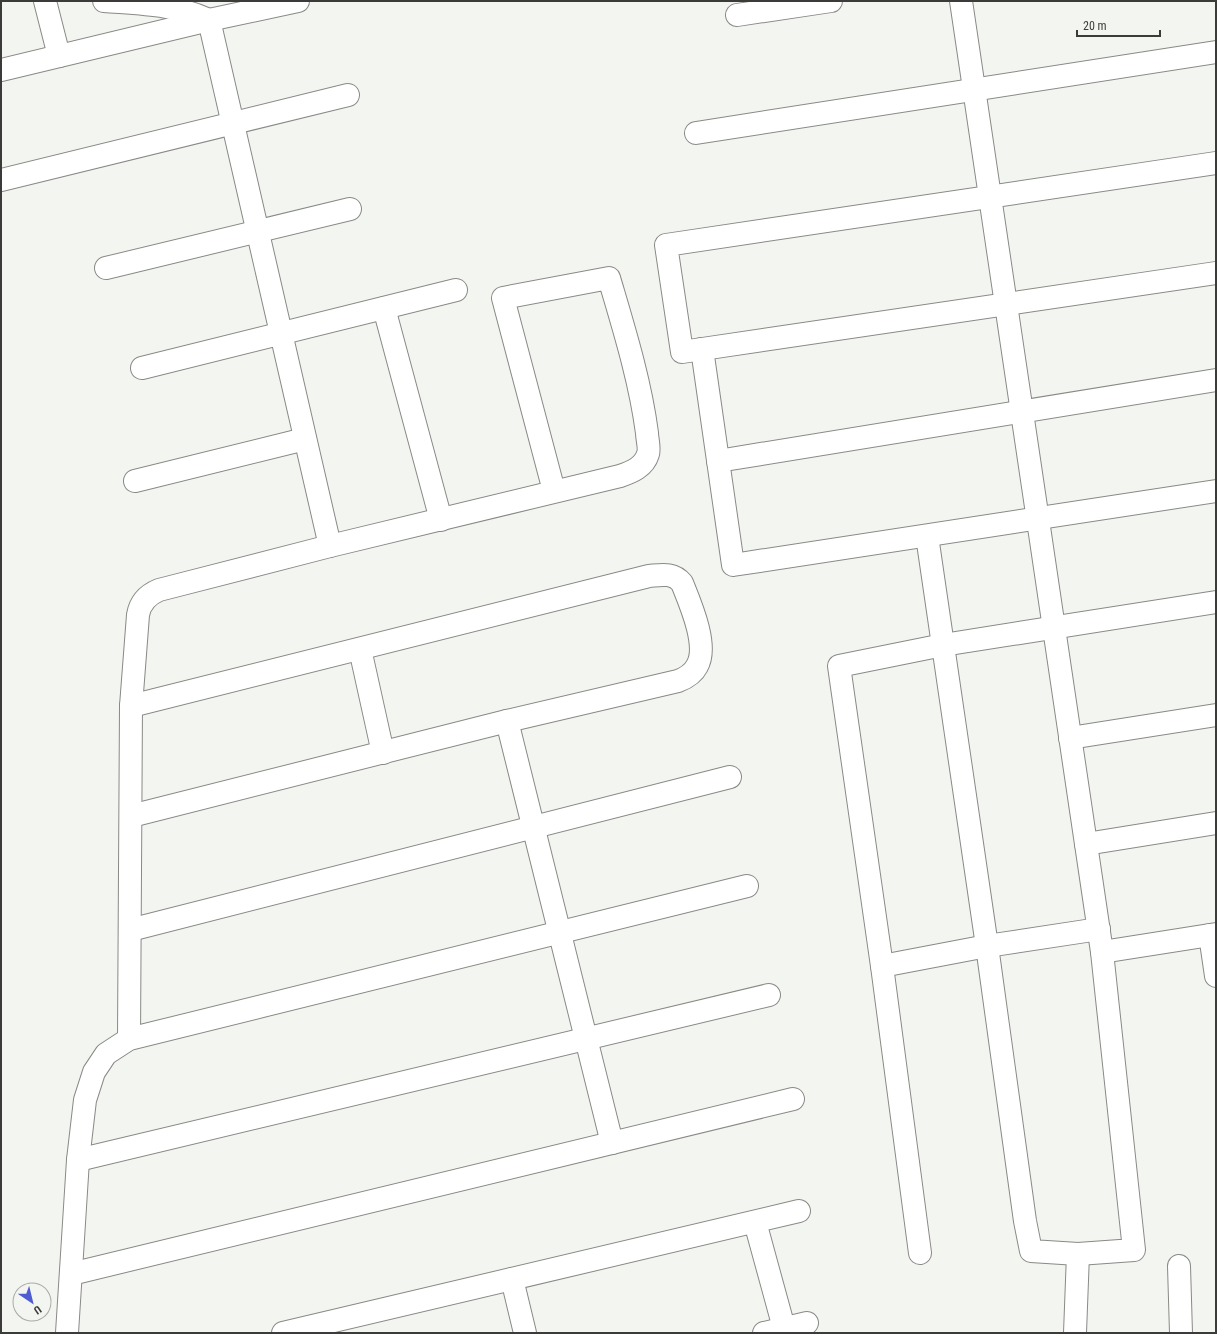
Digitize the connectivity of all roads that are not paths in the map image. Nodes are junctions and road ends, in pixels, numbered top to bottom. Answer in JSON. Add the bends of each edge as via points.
{"nodes":[{"id":1,"x":45,"y":1,"type":"edge"},
{"id":2,"x":104,"y":1,"type":"edge"},
{"id":3,"x":298,"y":1,"type":"edge"},
{"id":4,"x":831,"y":1,"type":"edge"},
{"id":5,"x":961,"y":1,"type":"edge"},
{"id":6,"x":737,"y":15,"type":"dead end"},
{"id":7,"x":209,"y":20,"type":"junction"},
{"id":8,"x":1216,"y":52,"type":"edge"},
{"id":9,"x":59,"y":56,"type":"junction"},
{"id":10,"x":1,"y":70,"type":"edge"},
{"id":11,"x":974,"y":90,"type":"junction"},
{"id":12,"x":348,"y":95,"type":"dead end"},
{"id":13,"x":233,"y":123,"type":"junction"},
{"id":14,"x":696,"y":133,"type":"dead end"},
{"id":15,"x":1216,"y":163,"type":"edge"},
{"id":16,"x":1,"y":180,"type":"edge"},
{"id":17,"x":990,"y":196,"type":"junction"},
{"id":18,"x":350,"y":209,"type":"dead end"},
{"id":19,"x":258,"y":231,"type":"junction"},
{"id":20,"x":106,"y":268,"type":"dead end"},
{"id":21,"x":1216,"y":273,"type":"edge"},
{"id":22,"x":456,"y":290,"type":"dead end"},
{"id":23,"x":1006,"y":304,"type":"junction"},
{"id":24,"x":384,"y":308,"type":"junction"},
{"id":25,"x":281,"y":334,"type":"junction"},
{"id":26,"x":702,"y":349,"type":"junction"},
{"id":27,"x":142,"y":368,"type":"dead end"},
{"id":28,"x":1216,"y":380,"type":"edge"},
{"id":29,"x":1022,"y":411,"type":"junction"},
{"id":30,"x":305,"y":439,"type":"junction"},
{"id":31,"x":718,"y":461,"type":"junction"},
{"id":32,"x":135,"y":480,"type":"dead end"},
{"id":33,"x":554,"y":491,"type":"junction"},
{"id":34,"x":1216,"y":491,"type":"edge"},
{"id":35,"x":1038,"y":518,"type":"junction"},
{"id":36,"x":440,"y":520,"type":"junction"},
{"id":37,"x":927,"y":536,"type":"junction"},
{"id":38,"x":330,"y":546,"type":"junction"},
{"id":39,"x":1216,"y":602,"type":"edge"},
{"id":40,"x":1054,"y":628,"type":"junction"},
{"id":41,"x":943,"y":645,"type":"junction"},
{"id":42,"x":360,"y":649,"type":"junction"},
{"id":43,"x":132,"y":706,"type":"junction"},
{"id":44,"x":1216,"y":715,"type":"edge"},
{"id":45,"x":507,"y":721,"type":"junction"},
{"id":46,"x":1070,"y":738,"type":"junction"},
{"id":47,"x":383,"y":752,"type":"junction"},
{"id":48,"x":730,"y":777,"type":"dead end"},
{"id":49,"x":131,"y":816,"type":"junction"},
{"id":50,"x":1216,"y":823,"type":"edge"},
{"id":51,"x":533,"y":827,"type":"junction"},
{"id":52,"x":1086,"y":844,"type":"junction"},
{"id":53,"x":747,"y":886,"type":"dead end"},
{"id":54,"x":1099,"y":929,"type":"junction"},
{"id":55,"x":130,"y":930,"type":"junction"},
{"id":56,"x":559,"y":933,"type":"junction"},
{"id":57,"x":1213,"y":935,"type":"edge"},
{"id":58,"x":987,"y":946,"type":"junction"},
{"id":59,"x":1102,"y":952,"type":"junction"},
{"id":60,"x":882,"y":966,"type":"junction"},
{"id":61,"x":1216,"y":976,"type":"edge"},
{"id":62,"x":768,"y":994,"type":"dead end"},
{"id":63,"x":586,"y":1038,"type":"junction"},
{"id":64,"x":129,"y":1039,"type":"junction"},
{"id":65,"x":793,"y":1099,"type":"dead end"},
{"id":66,"x":612,"y":1143,"type":"junction"},
{"id":67,"x":78,"y":1160,"type":"junction"},
{"id":68,"x":799,"y":1212,"type":"dead end"},
{"id":69,"x":755,"y":1222,"type":"junction"},
{"id":70,"x":920,"y":1254,"type":"dead end"},
{"id":71,"x":1078,"y":1254,"type":"junction"},
{"id":72,"x":1179,"y":1266,"type":"dead end"},
{"id":73,"x":71,"y":1274,"type":"junction"},
{"id":74,"x":512,"y":1279,"type":"junction"},
{"id":75,"x":807,"y":1323,"type":"dead end"},
{"id":76,"x":774,"y":1331,"type":"edge"},
{"id":77,"x":67,"y":1333,"type":"edge"},
{"id":78,"x":283,"y":1333,"type":"edge"},
{"id":79,"x":525,"y":1333,"type":"edge"},
{"id":80,"x":1075,"y":1333,"type":"edge"},
{"id":81,"x":1181,"y":1333,"type":"edge"}],
"edges":[{"from":1,"to":9,"type":"street"},
{"from":2,"to":7,"type":"street","via":[[169,6]]},
{"from":3,"to":7,"type":"street"},
{"from":4,"to":6,"type":"street"},
{"from":5,"to":11,"type":"street"},
{"from":7,"to":9,"type":"street"},
{"from":7,"to":13,"type":"street"},
{"from":8,"to":11,"type":"street"},
{"from":9,"to":10,"type":"street"},
{"from":11,"to":14,"type":"street"},
{"from":11,"to":17,"type":"street"},
{"from":12,"to":13,"type":"street"},
{"from":13,"to":16,"type":"street"},
{"from":13,"to":19,"type":"street"},
{"from":15,"to":17,"type":"street"},
{"from":17,"to":23,"type":"street"},
{"from":17,"to":26,"type":"street","via":[[666,245],[682,352]]},
{"from":18,"to":19,"type":"street"},
{"from":19,"to":20,"type":"street"},
{"from":19,"to":25,"type":"street"},
{"from":21,"to":23,"type":"street"},
{"from":22,"to":24,"type":"street"},
{"from":23,"to":26,"type":"street"},
{"from":23,"to":29,"type":"street"},
{"from":24,"to":25,"type":"street"},
{"from":24,"to":36,"type":"street"},
{"from":25,"to":27,"type":"street"},
{"from":25,"to":30,"type":"street"},
{"from":26,"to":31,"type":"street"},
{"from":28,"to":29,"type":"street"},
{"from":29,"to":31,"type":"street"},
{"from":29,"to":35,"type":"street"},
{"from":30,"to":32,"type":"street"},
{"from":30,"to":38,"type":"street"},
{"from":31,"to":37,"type":"street","via":[[733,565]]},
{"from":33,"to":33,"type":"street","via":[[631,472],[645,461],[649,452],[639,384],[609,278],[504,298]]},
{"from":33,"to":36,"type":"street"},
{"from":34,"to":35,"type":"street"},
{"from":35,"to":37,"type":"street"},
{"from":35,"to":40,"type":"street"},
{"from":36,"to":38,"type":"street"},
{"from":37,"to":41,"type":"street"},
{"from":38,"to":43,"type":"street","via":[[159,590],[146,598],[139,608],[138,615]]},
{"from":39,"to":40,"type":"street"},
{"from":40,"to":41,"type":"street"},
{"from":40,"to":46,"type":"street"},
{"from":41,"to":58,"type":"street"},
{"from":41,"to":60,"type":"street","via":[[839,666]]},
{"from":42,"to":43,"type":"street"},
{"from":42,"to":45,"type":"street","via":[[649,576],[666,574],[678,578],[698,630],[701,653],[698,665],[687,678]]},
{"from":42,"to":47,"type":"street"},
{"from":43,"to":49,"type":"street"},
{"from":44,"to":46,"type":"street"},
{"from":45,"to":47,"type":"street"},
{"from":45,"to":51,"type":"street"},
{"from":46,"to":52,"type":"street"},
{"from":47,"to":49,"type":"street"},
{"from":48,"to":51,"type":"street"},
{"from":49,"to":55,"type":"street"},
{"from":50,"to":52,"type":"street"},
{"from":51,"to":55,"type":"street"},
{"from":51,"to":56,"type":"street"},
{"from":52,"to":54,"type":"street"},
{"from":53,"to":56,"type":"street"},
{"from":54,"to":58,"type":"street"},
{"from":54,"to":59,"type":"street"},
{"from":55,"to":64,"type":"street"},
{"from":56,"to":63,"type":"street"},
{"from":56,"to":64,"type":"street"},
{"from":57,"to":59,"type":"street"},
{"from":57,"to":61,"type":"street"},
{"from":58,"to":60,"type":"street"},
{"from":58,"to":71,"type":"street","via":[[1031,1251]]},
{"from":59,"to":71,"type":"street","via":[[1134,1250]]},
{"from":60,"to":70,"type":"street"},
{"from":62,"to":63,"type":"street"},
{"from":63,"to":66,"type":"street"},
{"from":63,"to":67,"type":"street"},
{"from":64,"to":67,"type":"street","via":[[106,1054],[94,1072],[85,1100]]},
{"from":65,"to":66,"type":"street"},
{"from":66,"to":73,"type":"street"},
{"from":67,"to":73,"type":"street"},
{"from":68,"to":69,"type":"street"},
{"from":69,"to":74,"type":"street"},
{"from":69,"to":76,"type":"street"},
{"from":71,"to":80,"type":"street"},
{"from":72,"to":81,"type":"street"},
{"from":73,"to":77,"type":"street"},
{"from":74,"to":78,"type":"street"},
{"from":74,"to":79,"type":"street"},
{"from":75,"to":76,"type":"street"}]}
